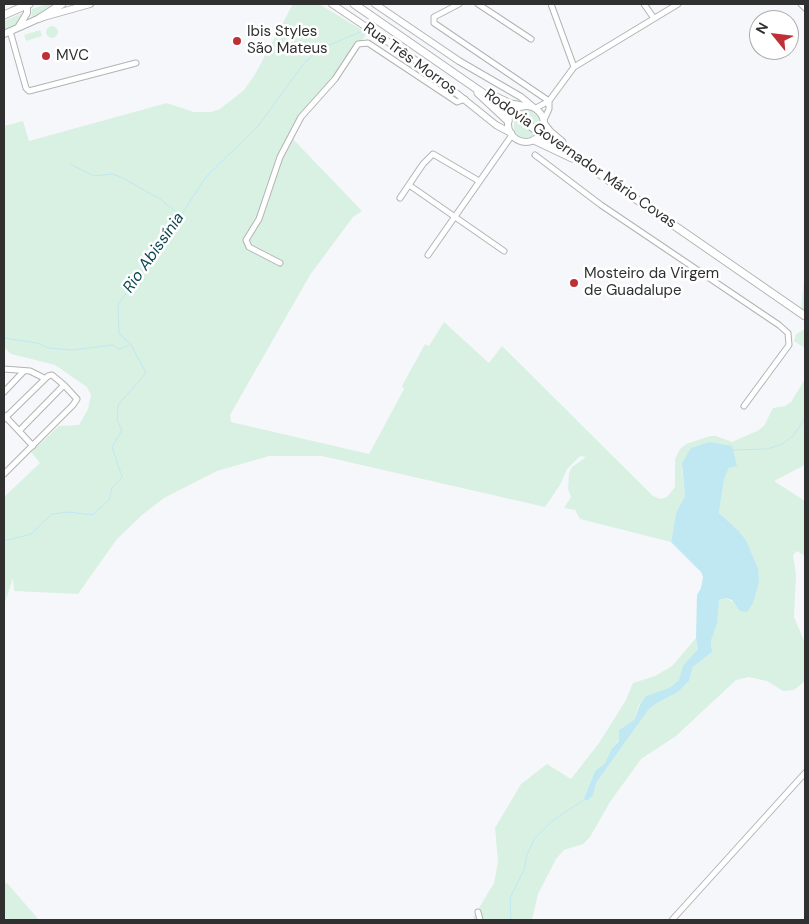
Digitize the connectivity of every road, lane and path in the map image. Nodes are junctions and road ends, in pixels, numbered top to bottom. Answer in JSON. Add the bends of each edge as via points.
{"nodes":[{"id":1,"x":28,"y":4,"type":"edge"},
{"id":2,"x":62,"y":4,"type":"edge"},
{"id":3,"x":90,"y":4,"type":"edge"},
{"id":4,"x":332,"y":4,"type":"edge"},
{"id":5,"x":354,"y":4,"type":"edge"},
{"id":6,"x":375,"y":4,"type":"edge"},
{"id":7,"x":459,"y":4,"type":"edge"},
{"id":8,"x":478,"y":4,"type":"edge"},
{"id":9,"x":550,"y":4,"type":"edge"},
{"id":10,"x":644,"y":4,"type":"edge"},
{"id":11,"x":678,"y":4,"type":"edge"},
{"id":12,"x":801,"y":4,"type":"edge"},
{"id":13,"x":805,"y":8,"type":"edge"},
{"id":14,"x":4,"y":15,"type":"edge"},
{"id":15,"x":653,"y":17,"type":"junction"},
{"id":16,"x":40,"y":18,"type":"junction"},
{"id":17,"x":10,"y":31,"type":"edge"},
{"id":18,"x":531,"y":39,"type":"dead end"},
{"id":19,"x":136,"y":63,"type":"dead end"},
{"id":20,"x":574,"y":66,"type":"junction"},
{"id":21,"x":468,"y":82,"type":"junction"},
{"id":22,"x":486,"y":94,"type":"junction"},
{"id":23,"x":465,"y":99,"type":"junction"},
{"id":24,"x":543,"y":100,"type":"junction"},
{"id":25,"x":550,"y":101,"type":"junction"},
{"id":26,"x":522,"y":106,"type":"junction"},
{"id":27,"x":534,"y":107,"type":"junction"},
{"id":28,"x":512,"y":113,"type":"junction"},
{"id":29,"x":508,"y":121,"type":"junction"},
{"id":30,"x":544,"y":122,"type":"junction"},
{"id":31,"x":542,"y":133,"type":"junction"},
{"id":32,"x":512,"y":134,"type":"junction"},
{"id":33,"x":534,"y":140,"type":"junction"},
{"id":34,"x":535,"y":155,"type":"dead end"},
{"id":35,"x":583,"y":162,"type":"junction"},
{"id":36,"x":594,"y":170,"type":"junction"},
{"id":37,"x":479,"y":181,"type":"junction"},
{"id":38,"x":409,"y":185,"type":"junction"},
{"id":39,"x":400,"y":198,"type":"dead end"},
{"id":40,"x":454,"y":216,"type":"junction"},
{"id":41,"x":504,"y":251,"type":"dead end"},
{"id":42,"x":428,"y":255,"type":"dead end"},
{"id":43,"x":280,"y":263,"type":"dead end"},
{"id":44,"x":805,"y":316,"type":"edge"},
{"id":45,"x":4,"y":369,"type":"edge"},
{"id":46,"x":23,"y":372,"type":"junction"},
{"id":47,"x":44,"y":378,"type":"junction"},
{"id":48,"x":64,"y":385,"type":"junction"},
{"id":49,"x":4,"y":392,"type":"edge"},
{"id":50,"x":744,"y":406,"type":"dead end"},
{"id":51,"x":4,"y":417,"type":"edge"},
{"id":52,"x":19,"y":431,"type":"junction"},
{"id":53,"x":33,"y":446,"type":"junction"},
{"id":54,"x":4,"y":474,"type":"edge"},
{"id":55,"x":805,"y":773,"type":"edge"},
{"id":56,"x":478,"y":912,"type":"dead end"},
{"id":57,"x":480,"y":920,"type":"edge"},
{"id":58,"x":672,"y":920,"type":"edge"}],
"edges":[{"from":1,"to":14,"type":"highway"},
{"from":1,"to":17,"type":"main road","via":[[25,17]]},
{"from":2,"to":16,"type":"highway"},
{"from":3,"to":16,"type":"main road"},
{"from":4,"to":23,"type":"main road","name":"Rua Três Morros","via":[[377,33]]},
{"from":5,"to":21,"type":"highway","name":"Rodovia Governador Mário Covas"},
{"from":6,"to":27,"type":"main road","name":"Rua Três Morros","via":[[458,61]]},
{"from":7,"to":24,"type":"street","via":[[435,16],[434,23]]},
{"from":8,"to":18,"type":"street"},
{"from":9,"to":20,"type":"street"},
{"from":10,"to":15,"type":"street"},
{"from":11,"to":15,"type":"street"},
{"from":12,"to":13,"type":"street"},
{"from":15,"to":20,"type":"street"},
{"from":16,"to":17,"type":"main road"},
{"from":17,"to":19,"type":"street","via":[[29,91]]},
{"from":20,"to":25,"type":"street"},
{"from":21,"to":22,"type":"highway","name":"Rodovia Governador Mário Covas"},
{"from":21,"to":29,"type":"highway"},
{"from":22,"to":26,"type":"highway"},
{"from":22,"to":28,"type":"highway","name":"Rodovia Governador Mário Covas"},
{"from":23,"to":32,"type":"main road","name":"Rua Três Morros"},
{"from":23,"to":43,"type":"street","via":[[457,102],[368,43],[358,44],[335,79],[301,117],[280,157],[259,219],[246,240],[249,247]]},
{"from":24,"to":25,"type":"street"},
{"from":24,"to":27,"type":"street"},
{"from":25,"to":30,"type":"street"},
{"from":26,"to":27,"type":"main road"},
{"from":26,"to":28,"type":"main road"},
{"from":27,"to":30,"type":"main road"},
{"from":28,"to":29,"type":"main road"},
{"from":28,"to":31,"type":"highway","name":"Rodovia Governador Mário Covas"},
{"from":29,"to":32,"type":"main road"},
{"from":30,"to":31,"type":"main road"},
{"from":30,"to":36,"type":"highway","via":[[550,132]]},
{"from":31,"to":33,"type":"main road"},
{"from":31,"to":35,"type":"highway","name":"Rodovia Governador Mário Covas"},
{"from":32,"to":33,"type":"main road","name":"Rua Três Morros","via":[[521,141]]},
{"from":32,"to":37,"type":"street"},
{"from":33,"to":35,"type":"highway"},
{"from":34,"to":50,"type":"street","via":[[788,333],[789,345]]},
{"from":35,"to":36,"type":"highway","name":"Rodovia Governador Mário Covas"},
{"from":36,"to":44,"type":"highway","name":"Rodovia Governador Mário Covas"},
{"from":37,"to":38,"type":"street","via":[[433,154]]},
{"from":37,"to":40,"type":"street"},
{"from":38,"to":39,"type":"street"},
{"from":38,"to":40,"type":"street"},
{"from":40,"to":41,"type":"street"},
{"from":40,"to":42,"type":"street"},
{"from":45,"to":46,"type":"street"},
{"from":46,"to":47,"type":"street","via":[[36,373]]},
{"from":46,"to":49,"type":"street"},
{"from":47,"to":48,"type":"street","via":[[52,375]]},
{"from":47,"to":51,"type":"street"},
{"from":48,"to":52,"type":"street"},
{"from":48,"to":53,"type":"street","via":[[76,396],[73,405]]},
{"from":51,"to":52,"type":"street"},
{"from":52,"to":53,"type":"street"},
{"from":53,"to":54,"type":"street"},
{"from":55,"to":58,"type":"street"},
{"from":56,"to":57,"type":"street"}]}
